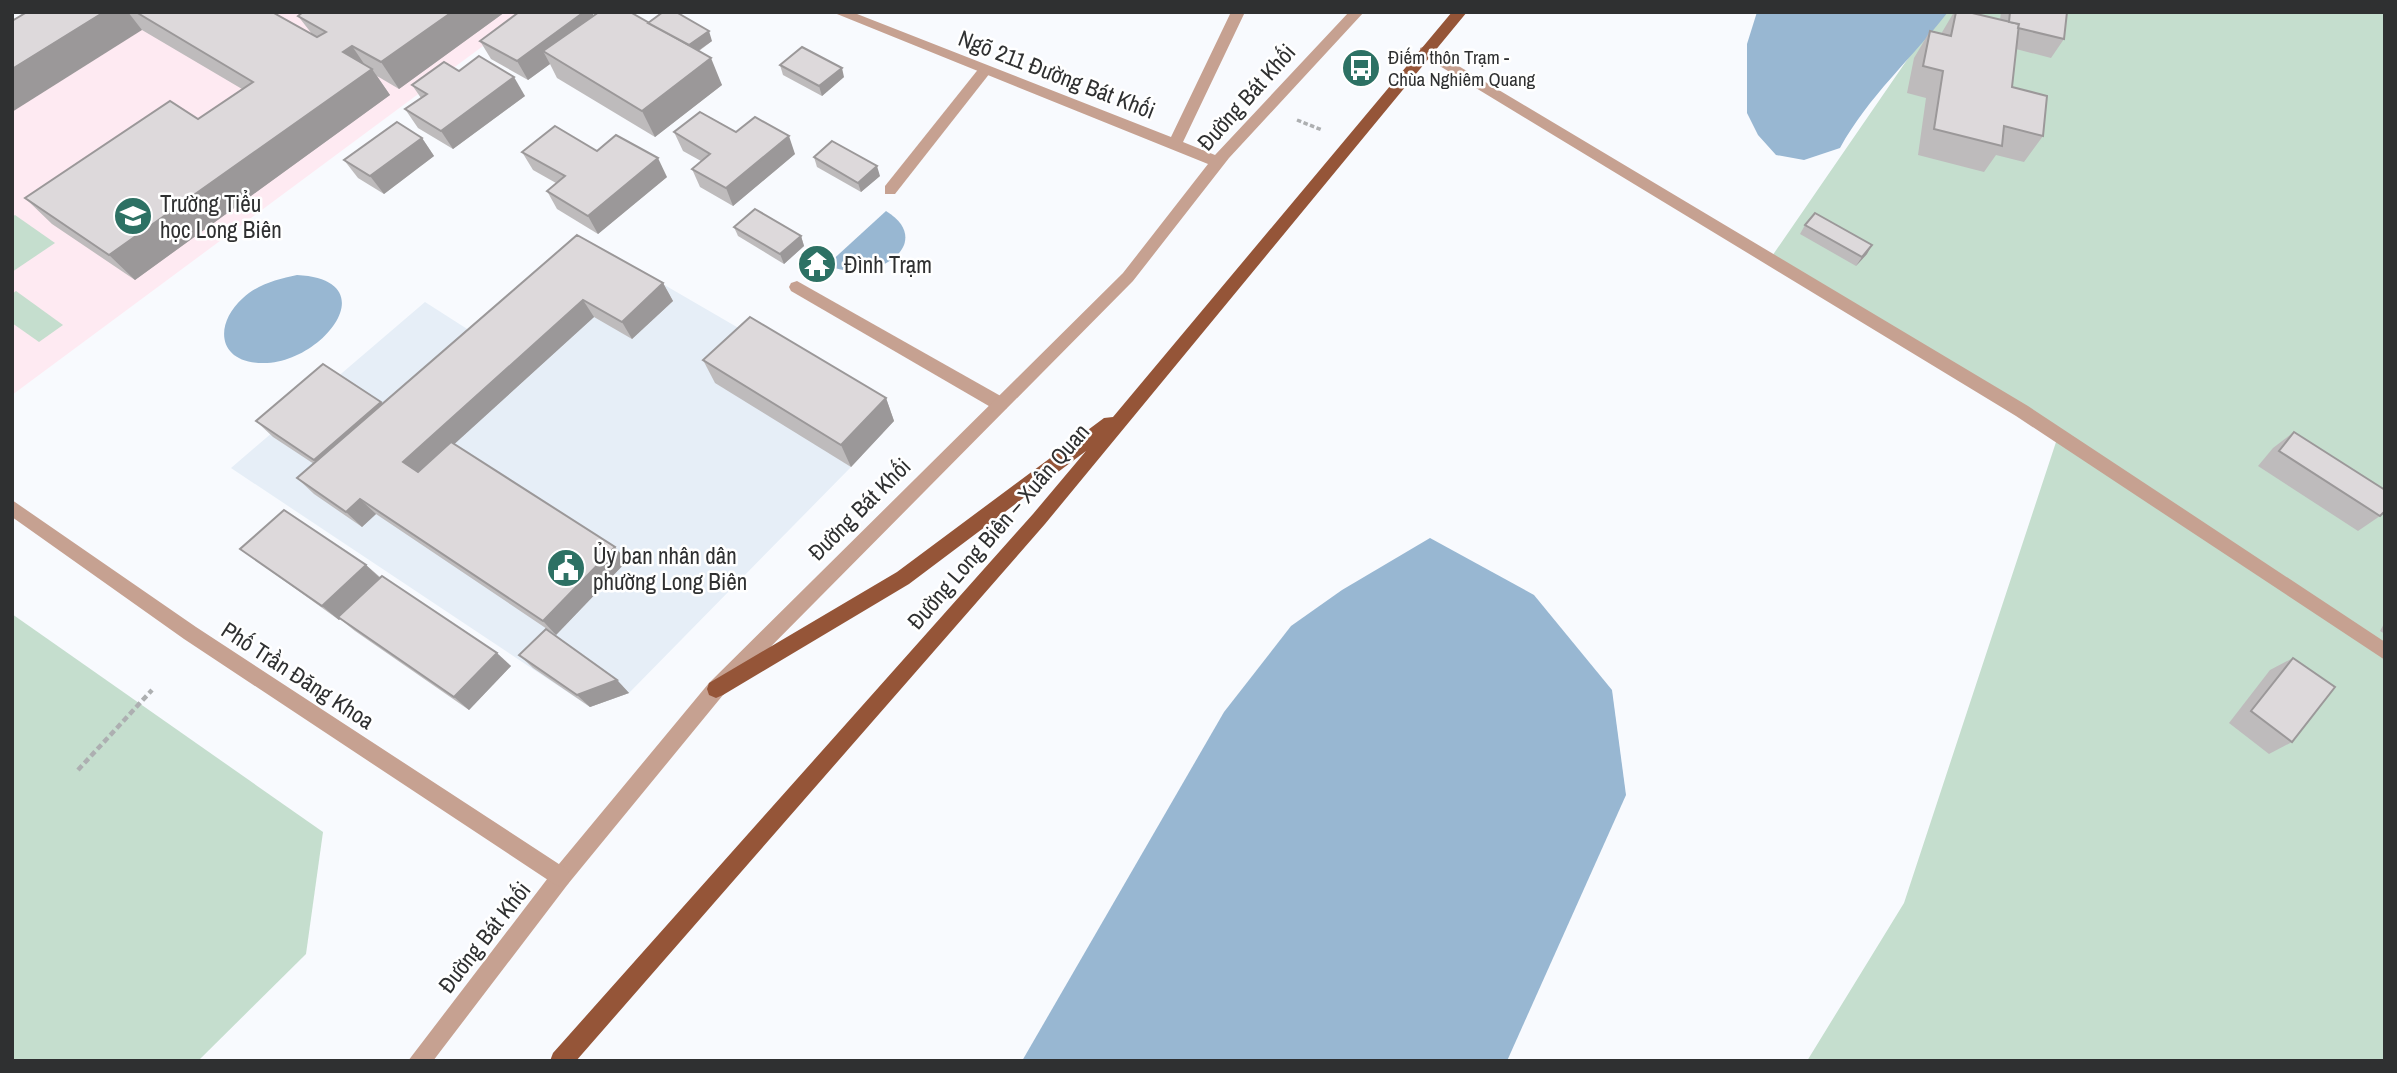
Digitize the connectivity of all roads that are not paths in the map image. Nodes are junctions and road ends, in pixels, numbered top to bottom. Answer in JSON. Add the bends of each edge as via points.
{"nodes":[{"id":1,"x":839,"y":12,"type":"edge"},
{"id":2,"x":1238,"y":12,"type":"edge"},
{"id":3,"x":1357,"y":12,"type":"edge"},
{"id":4,"x":1460,"y":12,"type":"edge"},
{"id":5,"x":1425,"y":51,"type":"junction"},
{"id":6,"x":985,"y":70,"type":"junction"},
{"id":7,"x":1175,"y":144,"type":"junction"},
{"id":8,"x":1219,"y":162,"type":"junction"},
{"id":9,"x":890,"y":190,"type":"dead end"},
{"id":10,"x":797,"y":287,"type":"dead end"},
{"id":11,"x":1000,"y":404,"type":"junction"},
{"id":12,"x":1132,"y":406,"type":"junction"},
{"id":13,"x":12,"y":507,"type":"edge"},
{"id":14,"x":2385,"y":652,"type":"edge"},
{"id":15,"x":716,"y":689,"type":"junction"},
{"id":16,"x":561,"y":877,"type":"junction"},
{"id":17,"x":419,"y":1061,"type":"edge"},
{"id":18,"x":561,"y":1061,"type":"edge"}],
"edges":[{"from":1,"to":6,"type":"street","name":"Ngõ 211 Đường Bát Khối"},
{"from":2,"to":7,"type":"street"},
{"from":3,"to":8,"type":"street","name":"Đường Bát Khối"},
{"from":4,"to":5,"type":"main road","name":"Đường Long Biên – Xuân Quan"},
{"from":5,"to":12,"type":"main road","name":"Đường Long Biên – Xuân Quan"},
{"from":5,"to":14,"type":"street","via":[[2022,411]]},
{"from":6,"to":7,"type":"street","name":"Ngõ 211 Đường Bát Khối"},
{"from":6,"to":9,"type":"street"},
{"from":7,"to":8,"type":"street","name":"Ngõ 211 Đường Bát Khối"},
{"from":8,"to":11,"type":"street","name":"Đường Bát Khối","via":[[1128,277]]},
{"from":10,"to":11,"type":"street"},
{"from":11,"to":15,"type":"street","name":"Đường Bát Khối"},
{"from":12,"to":15,"type":"main road","via":[[903,578]]},
{"from":12,"to":18,"type":"main road","name":"Đường Long Biên – Xuân Quan","via":[[1030,530]]},
{"from":13,"to":16,"type":"street","name":"Phố Trần Đăng Khoa","via":[[190,633]]},
{"from":15,"to":16,"type":"street","name":"Đường Bát Khối"},
{"from":16,"to":17,"type":"street","name":"Đường Bát Khối"}]}
